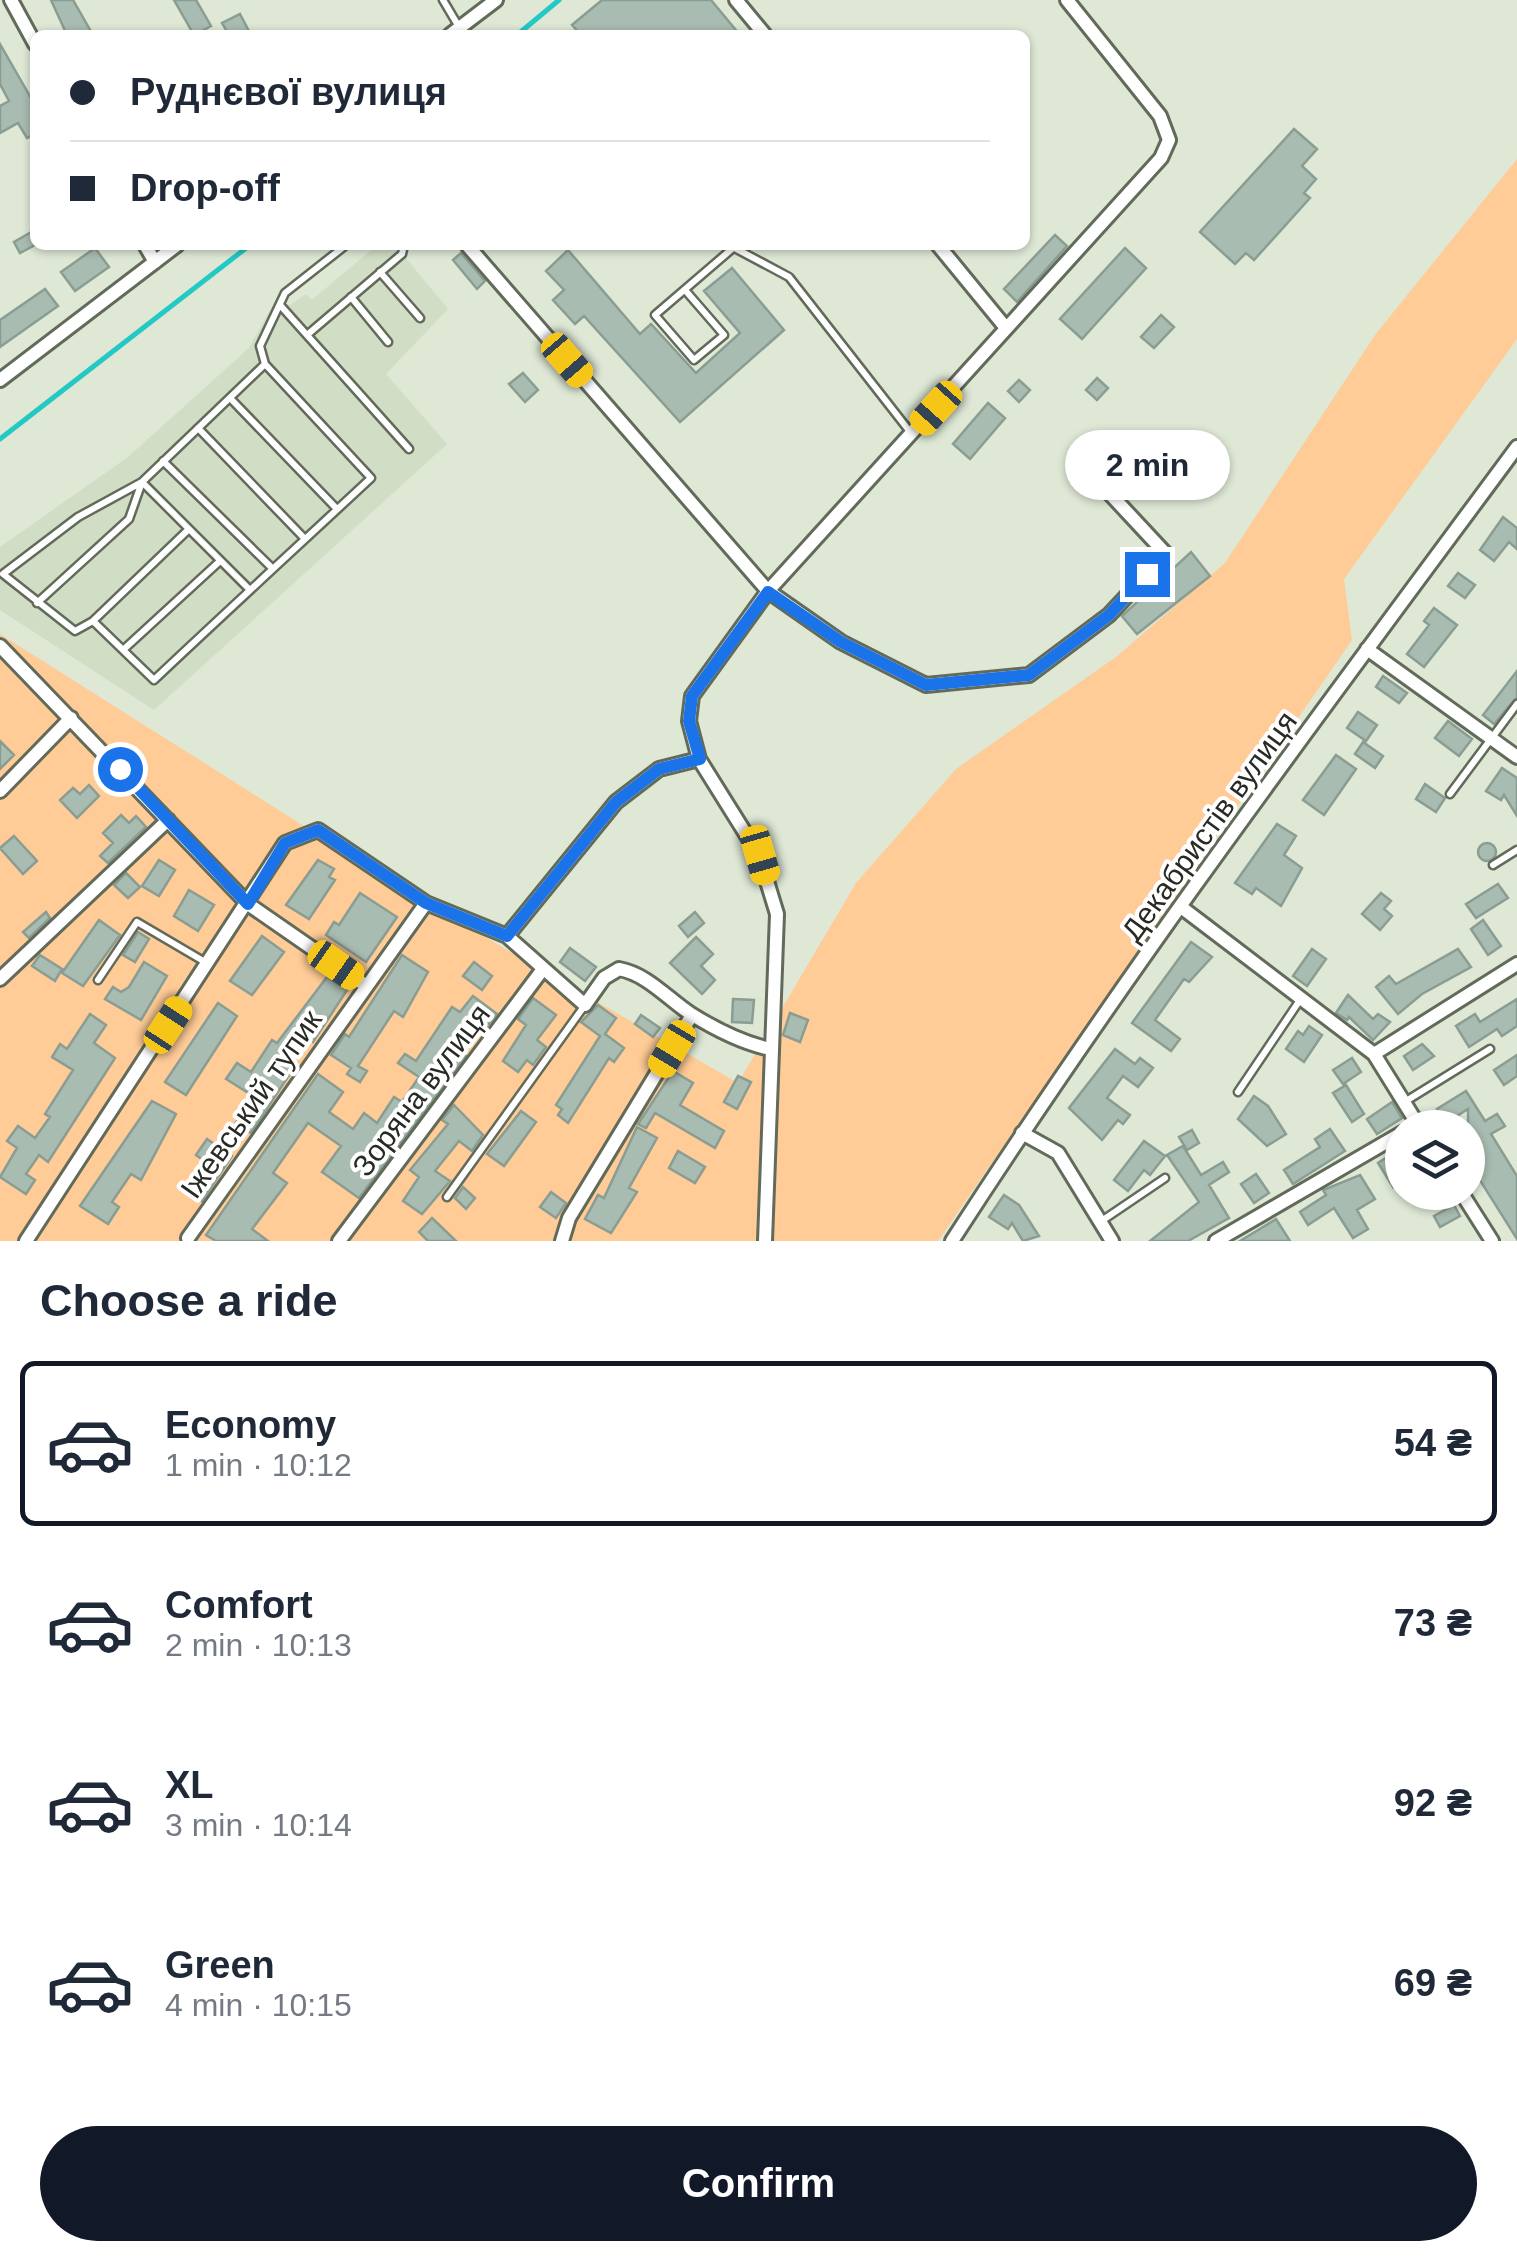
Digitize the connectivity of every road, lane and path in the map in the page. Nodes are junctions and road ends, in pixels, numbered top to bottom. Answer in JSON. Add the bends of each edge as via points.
{"nodes":[{"id":1,"x":11,"y":0,"type":"edge"},
{"id":2,"x":443,"y":0,"type":"edge"},
{"id":3,"x":496,"y":0,"type":"edge"},
{"id":4,"x":736,"y":0,"type":"edge"},
{"id":5,"x":1067,"y":0,"type":"edge"},
{"id":6,"x":455,"y":30,"type":"edge"},
{"id":7,"x":456,"y":30,"type":"edge"},
{"id":8,"x":761,"y":30,"type":"edge"},
{"id":9,"x":30,"y":35,"type":"edge"},
{"id":10,"x":148,"y":250,"type":"edge"},
{"id":11,"x":170,"y":250,"type":"edge"},
{"id":12,"x":340,"y":250,"type":"edge"},
{"id":13,"x":403,"y":250,"type":"edge"},
{"id":14,"x":471,"y":250,"type":"edge"},
{"id":15,"x":728,"y":250,"type":"edge"},
{"id":16,"x":737,"y":250,"type":"edge"},
{"id":17,"x":942,"y":250,"type":"edge"},
{"id":18,"x":154,"y":262,"type":"junction"},
{"id":19,"x":380,"y":272,"type":"junction"},
{"id":20,"x":685,"y":290,"type":"junction"},
{"id":21,"x":350,"y":297,"type":"junction"},
{"id":22,"x":280,"y":305,"type":"junction"},
{"id":23,"x":420,"y":318,"type":"dead end"},
{"id":24,"x":1006,"y":328,"type":"junction"},
{"id":25,"x":306,"y":334,"type":"junction"},
{"id":26,"x":388,"y":342,"type":"dead end"},
{"id":27,"x":266,"y":364,"type":"junction"},
{"id":28,"x":0,"y":380,"type":"edge"},
{"id":29,"x":230,"y":398,"type":"junction"},
{"id":30,"x":198,"y":428,"type":"junction"},
{"id":31,"x":912,"y":434,"type":"junction"},
{"id":32,"x":1517,"y":447,"type":"edge"},
{"id":33,"x":409,"y":449,"type":"dead end"},
{"id":34,"x":164,"y":462,"type":"junction"},
{"id":35,"x":1086,"y":468,"type":"dead end"},
{"id":36,"x":142,"y":482,"type":"junction"},
{"id":37,"x":338,"y":509,"type":"junction"},
{"id":38,"x":189,"y":529,"type":"junction"},
{"id":39,"x":305,"y":539,"type":"junction"},
{"id":40,"x":220,"y":560,"type":"junction"},
{"id":41,"x":272,"y":569,"type":"junction"},
{"id":42,"x":250,"y":590,"type":"junction"},
{"id":43,"x":768,"y":592,"type":"junction"},
{"id":44,"x":37,"y":603,"type":"junction"},
{"id":45,"x":92,"y":621,"type":"junction"},
{"id":46,"x":0,"y":646,"type":"edge"},
{"id":47,"x":1367,"y":649,"type":"junction"},
{"id":48,"x":122,"y":650,"type":"junction"},
{"id":49,"x":13,"y":658,"type":"junction"},
{"id":50,"x":0,"y":667,"type":"edge"},
{"id":51,"x":1517,"y":704,"type":"edge"},
{"id":52,"x":70,"y":718,"type":"junction"},
{"id":53,"x":1491,"y":739,"type":"junction"},
{"id":54,"x":1517,"y":757,"type":"edge"},
{"id":55,"x":700,"y":759,"type":"junction"},
{"id":56,"x":0,"y":790,"type":"edge"},
{"id":57,"x":1450,"y":794,"type":"dead end"},
{"id":58,"x":168,"y":820,"type":"junction"},
{"id":59,"x":1517,"y":850,"type":"edge"},
{"id":60,"x":1493,"y":865,"type":"dead end"},
{"id":61,"x":426,"y":903,"type":"junction"},
{"id":62,"x":248,"y":904,"type":"junction"},
{"id":63,"x":1181,"y":907,"type":"junction"},
{"id":64,"x":507,"y":936,"type":"junction"},
{"id":65,"x":208,"y":964,"type":"junction"},
{"id":66,"x":1517,"y":964,"type":"edge"},
{"id":67,"x":542,"y":969,"type":"junction"},
{"id":68,"x":0,"y":979,"type":"edge"},
{"id":69,"x":98,"y":980,"type":"dead end"},
{"id":70,"x":365,"y":985,"type":"junction"},
{"id":71,"x":1300,"y":1000,"type":"junction"},
{"id":72,"x":586,"y":1005,"type":"junction"},
{"id":73,"x":692,"y":1015,"type":"junction"},
{"id":74,"x":770,"y":1049,"type":"junction"},
{"id":75,"x":1490,"y":1050,"type":"dead end"},
{"id":76,"x":1374,"y":1054,"type":"junction"},
{"id":77,"x":1238,"y":1092,"type":"dead end"},
{"id":78,"x":1404,"y":1102,"type":"junction"},
{"id":79,"x":1408,"y":1110,"type":"edge"},
{"id":80,"x":1022,"y":1133,"type":"junction"},
{"id":81,"x":1385,"y":1142,"type":"edge"},
{"id":82,"x":1165,"y":1178,"type":"dead end"},
{"id":83,"x":447,"y":1197,"type":"dead end"},
{"id":84,"x":1473,"y":1210,"type":"edge"},
{"id":85,"x":1100,"y":1222,"type":"junction"},
{"id":86,"x":188,"y":1238,"type":"dead end"},
{"id":87,"x":26,"y":1241,"type":"edge"},
{"id":88,"x":339,"y":1241,"type":"edge"},
{"id":89,"x":562,"y":1241,"type":"edge"},
{"id":90,"x":765,"y":1241,"type":"edge"},
{"id":91,"x":952,"y":1241,"type":"edge"},
{"id":92,"x":1112,"y":1241,"type":"edge"},
{"id":93,"x":1216,"y":1241,"type":"edge"},
{"id":94,"x":1492,"y":1241,"type":"edge"}],
"edges":[{"from":1,"to":9,"type":"street"},
{"from":2,"to":6,"type":"lane"},
{"from":3,"to":7,"type":"street"},
{"from":4,"to":8,"type":"street"},
{"from":5,"to":24,"type":"street","via":[[1160,116],[1169,140],[1133,192]]},
{"from":10,"to":18,"type":"street"},
{"from":11,"to":18,"type":"street"},
{"from":12,"to":22,"type":"lane","via":[[285,293]]},
{"from":13,"to":19,"type":"lane"},
{"from":14,"to":43,"type":"street"},
{"from":15,"to":20,"type":"lane"},
{"from":16,"to":31,"type":"lane","via":[[790,277]]},
{"from":17,"to":24,"type":"street"},
{"from":18,"to":28,"type":"street"},
{"from":19,"to":21,"type":"lane"},
{"from":19,"to":23,"type":"lane"},
{"from":20,"to":20,"type":"lane","via":[[656,316],[694,360],[724,335]]},
{"from":21,"to":25,"type":"lane"},
{"from":21,"to":26,"type":"lane"},
{"from":22,"to":25,"type":"lane"},
{"from":22,"to":27,"type":"lane","via":[[260,346]]},
{"from":24,"to":31,"type":"street"},
{"from":25,"to":33,"type":"lane"},
{"from":27,"to":29,"type":"lane"},
{"from":27,"to":37,"type":"lane","via":[[371,478]]},
{"from":29,"to":30,"type":"lane"},
{"from":29,"to":37,"type":"lane"},
{"from":30,"to":34,"type":"lane"},
{"from":30,"to":39,"type":"lane"},
{"from":31,"to":43,"type":"street"},
{"from":32,"to":47,"type":"street","name":"Декабристів вулиця"},
{"from":34,"to":36,"type":"lane"},
{"from":34,"to":41,"type":"lane"},
{"from":35,"to":43,"type":"street","via":[[1166,554],[1109,615],[1029,675],[926,685],[841,642]]},
{"from":36,"to":38,"type":"lane"},
{"from":36,"to":44,"type":"lane","via":[[129,519]]},
{"from":36,"to":44,"type":"lane","via":[[78,518],[3,574]]},
{"from":37,"to":39,"type":"lane"},
{"from":38,"to":40,"type":"lane"},
{"from":38,"to":45,"type":"lane"},
{"from":39,"to":41,"type":"lane"},
{"from":40,"to":42,"type":"lane"},
{"from":40,"to":48,"type":"lane"},
{"from":41,"to":42,"type":"lane"},
{"from":42,"to":48,"type":"lane","via":[[154,680]]},
{"from":43,"to":55,"type":"street","via":[[692,696],[689,721]]},
{"from":44,"to":45,"type":"lane","via":[[75,631]]},
{"from":45,"to":48,"type":"lane"},
{"from":46,"to":49,"type":"street"},
{"from":47,"to":53,"type":"street"},
{"from":47,"to":63,"type":"street","name":"Декабристів вулиця"},
{"from":49,"to":50,"type":"street"},
{"from":49,"to":52,"type":"street"},
{"from":51,"to":53,"type":"lane"},
{"from":52,"to":56,"type":"street"},
{"from":52,"to":58,"type":"street"},
{"from":53,"to":54,"type":"street"},
{"from":53,"to":57,"type":"lane"},
{"from":55,"to":64,"type":"street","via":[[659,769],[616,802]]},
{"from":55,"to":74,"type":"street","via":[[760,855],[776,914]]},
{"from":58,"to":62,"type":"street"},
{"from":58,"to":68,"type":"street"},
{"from":59,"to":60,"type":"lane"},
{"from":61,"to":62,"type":"street","via":[[318,830],[285,843]]},
{"from":61,"to":64,"type":"street"},
{"from":61,"to":70,"type":"street","name":"Іжевський тупик"},
{"from":62,"to":65,"type":"street"},
{"from":62,"to":70,"type":"street"},
{"from":63,"to":71,"type":"street"},
{"from":63,"to":80,"type":"street","name":"Декабристів вулиця"},
{"from":64,"to":67,"type":"street"},
{"from":65,"to":69,"type":"lane","via":[[137,922]]},
{"from":65,"to":87,"type":"street"},
{"from":66,"to":76,"type":"street"},
{"from":67,"to":72,"type":"street"},
{"from":67,"to":88,"type":"street","name":"Зоряна вулиця"},
{"from":70,"to":86,"type":"street","name":"Іжевський тупик"},
{"from":71,"to":76,"type":"street"},
{"from":71,"to":77,"type":"lane"},
{"from":72,"to":73,"type":"street","via":[[619,969]]},
{"from":72,"to":83,"type":"lane"},
{"from":73,"to":74,"type":"street"},
{"from":73,"to":89,"type":"street","via":[[569,1218]]},
{"from":74,"to":90,"type":"street"},
{"from":75,"to":78,"type":"lane"},
{"from":76,"to":78,"type":"street"},
{"from":78,"to":79,"type":"street"},
{"from":80,"to":85,"type":"street","via":[[1058,1153]]},
{"from":80,"to":91,"type":"street","name":"Декабристів вулиця"},
{"from":81,"to":93,"type":"street"},
{"from":82,"to":85,"type":"lane"},
{"from":84,"to":94,"type":"street"},
{"from":85,"to":92,"type":"street"}]}
